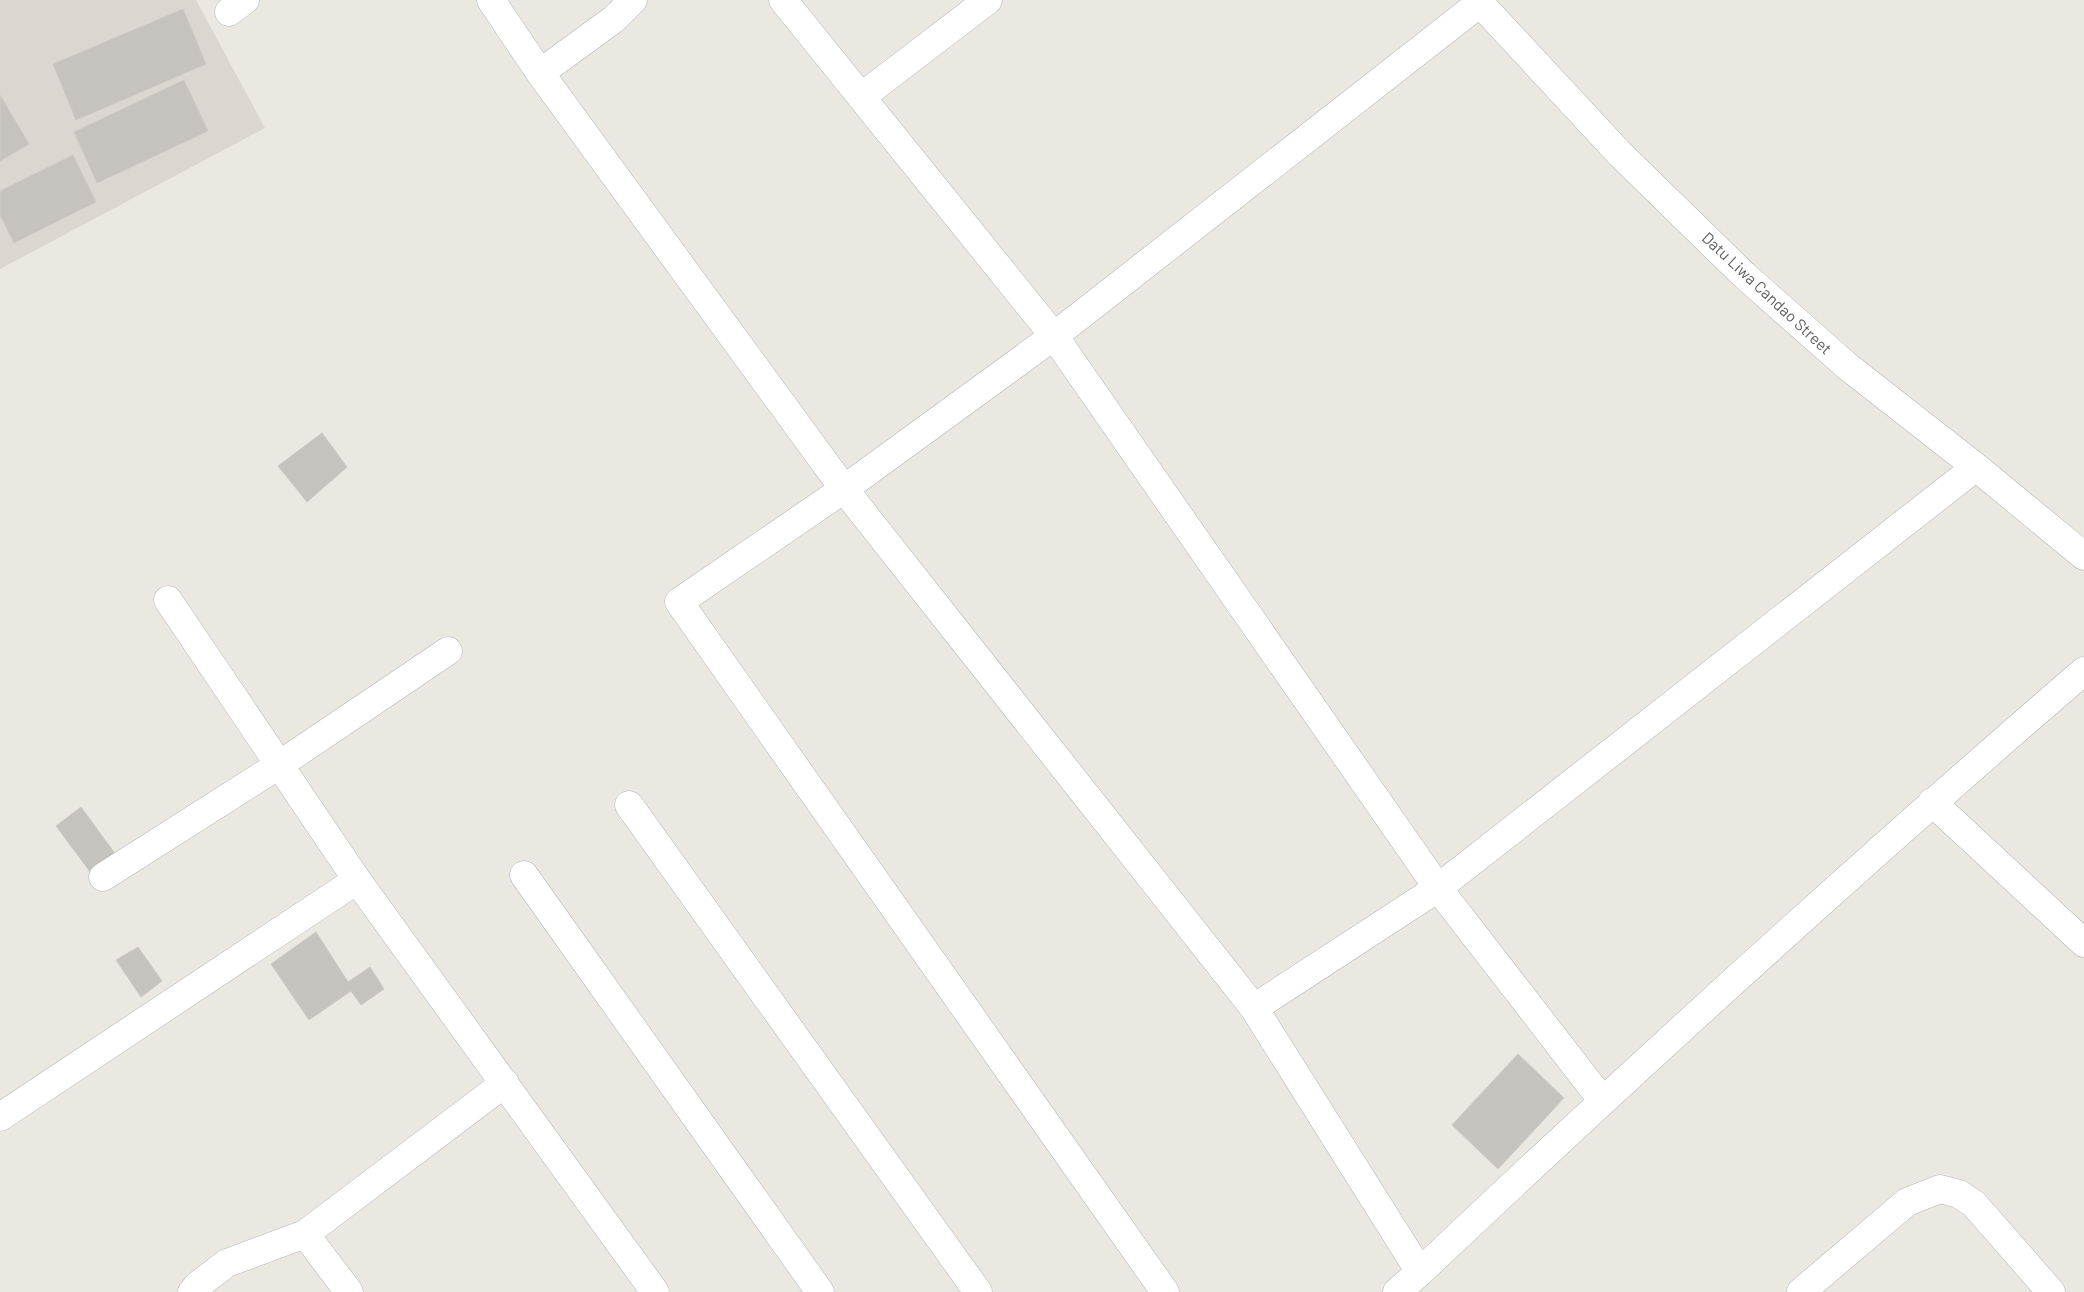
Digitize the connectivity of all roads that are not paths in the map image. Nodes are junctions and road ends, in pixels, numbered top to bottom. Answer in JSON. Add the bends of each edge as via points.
{"nodes":[{"id":1,"x":491,"y":0,"type":"edge"},
{"id":2,"x":633,"y":0,"type":"edge"},
{"id":3,"x":783,"y":0,"type":"edge"},
{"id":4,"x":988,"y":0,"type":"edge"},
{"id":5,"x":1479,"y":2,"type":"edge"},
{"id":6,"x":540,"y":73,"type":"junction"},
{"id":7,"x":861,"y":97,"type":"junction"},
{"id":8,"x":1054,"y":336,"type":"junction"},
{"id":9,"x":1976,"y":467,"type":"junction"},
{"id":10,"x":844,"y":489,"type":"junction"},
{"id":11,"x":2084,"y":556,"type":"edge"},
{"id":12,"x":168,"y":600,"type":"dead end"},
{"id":13,"x":448,"y":651,"type":"dead end"},
{"id":14,"x":2084,"y":671,"type":"edge"},
{"id":15,"x":280,"y":766,"type":"junction"},
{"id":16,"x":1932,"y":802,"type":"junction"},
{"id":17,"x":629,"y":804,"type":"dead end"},
{"id":18,"x":524,"y":875,"type":"dead end"},
{"id":19,"x":103,"y":876,"type":"dead end"},
{"id":20,"x":357,"y":880,"type":"junction"},
{"id":21,"x":1438,"y":888,"type":"junction"},
{"id":22,"x":2084,"y":943,"type":"edge"},
{"id":23,"x":1254,"y":1008,"type":"junction"},
{"id":24,"x":505,"y":1083,"type":"junction"},
{"id":25,"x":1602,"y":1100,"type":"junction"},
{"id":26,"x":0,"y":1117,"type":"edge"},
{"id":27,"x":305,"y":1234,"type":"junction"},
{"id":28,"x":1420,"y":1272,"type":"junction"},
{"id":29,"x":192,"y":1292,"type":"edge"},
{"id":30,"x":349,"y":1292,"type":"edge"},
{"id":31,"x":655,"y":1292,"type":"edge"},
{"id":32,"x":820,"y":1292,"type":"edge"},
{"id":33,"x":978,"y":1292,"type":"edge"},
{"id":34,"x":1165,"y":1292,"type":"edge"},
{"id":35,"x":1397,"y":1292,"type":"edge"},
{"id":36,"x":1801,"y":1292,"type":"edge"},
{"id":37,"x":2052,"y":1292,"type":"edge"}],
"edges":[{"from":1,"to":6,"type":"street"},
{"from":2,"to":6,"type":"street","via":[[614,19]]},
{"from":3,"to":7,"type":"street"},
{"from":4,"to":7,"type":"street"},
{"from":5,"to":8,"type":"street"},
{"from":5,"to":9,"type":"street","name":"Datu Liwa Candao Street","via":[[1620,154],[1744,275],[1846,366]]},
{"from":6,"to":10,"type":"street"},
{"from":7,"to":8,"type":"street"},
{"from":8,"to":10,"type":"street"},
{"from":8,"to":21,"type":"street"},
{"from":9,"to":11,"type":"street","name":"Datu Liwa Candao Street"},
{"from":9,"to":21,"type":"street"},
{"from":10,"to":23,"type":"street"},
{"from":10,"to":34,"type":"street","via":[[679,602]]},
{"from":12,"to":15,"type":"street"},
{"from":13,"to":15,"type":"street"},
{"from":14,"to":16,"type":"street"},
{"from":15,"to":19,"type":"street"},
{"from":15,"to":20,"type":"street"},
{"from":16,"to":22,"type":"street"},
{"from":16,"to":25,"type":"street"},
{"from":17,"to":33,"type":"street"},
{"from":18,"to":32,"type":"street"},
{"from":20,"to":24,"type":"street"},
{"from":20,"to":26,"type":"street"},
{"from":21,"to":23,"type":"street"},
{"from":21,"to":25,"type":"street"},
{"from":23,"to":28,"type":"street"},
{"from":24,"to":27,"type":"street"},
{"from":24,"to":31,"type":"street"},
{"from":25,"to":28,"type":"street"},
{"from":27,"to":29,"type":"street","via":[[227,1263]]},
{"from":27,"to":30,"type":"street"},
{"from":28,"to":35,"type":"street"},
{"from":36,"to":37,"type":"street","via":[[1907,1202],[1940,1189],[1959,1194],[1974,1204]]}]}
